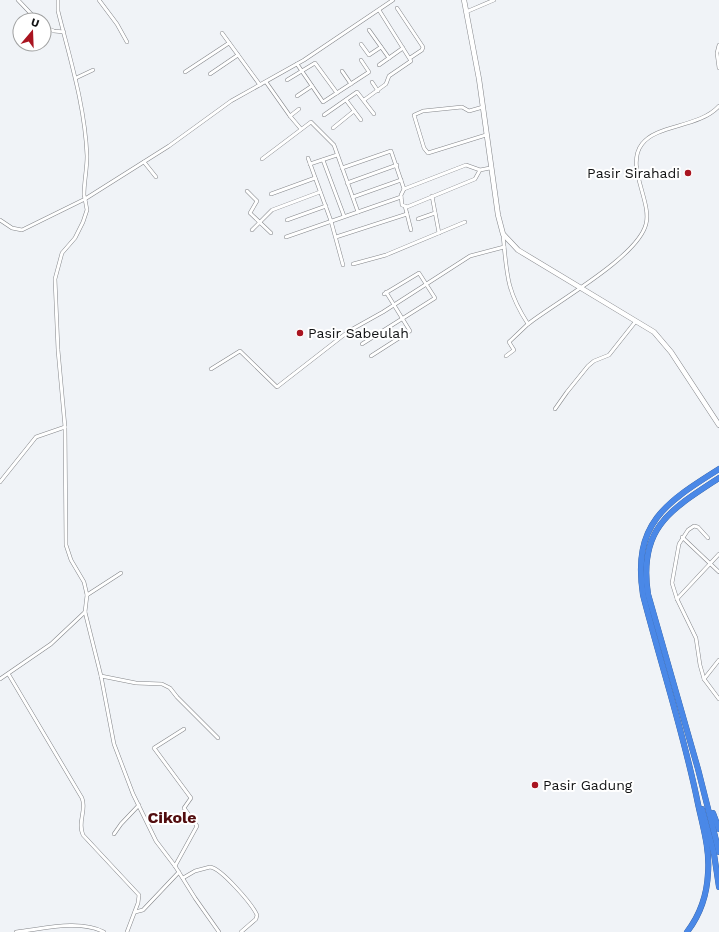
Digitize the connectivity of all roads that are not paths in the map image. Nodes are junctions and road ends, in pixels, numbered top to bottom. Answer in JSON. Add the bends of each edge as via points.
{"nodes":[{"id":1,"x":18,"y":0,"type":"edge"},
{"id":2,"x":58,"y":0,"type":"edge"},
{"id":3,"x":99,"y":0,"type":"edge"},
{"id":4,"x":393,"y":0,"type":"edge"},
{"id":5,"x":464,"y":0,"type":"edge"},
{"id":6,"x":494,"y":0,"type":"edge"},
{"id":7,"x":397,"y":8,"type":"dead end"},
{"id":8,"x":379,"y":10,"type":"junction"},
{"id":9,"x":29,"y":12,"type":"edge"},
{"id":10,"x":466,"y":12,"type":"junction"},
{"id":11,"x":52,"y":30,"type":"edge"},
{"id":12,"x":369,"y":30,"type":"dead end"},
{"id":13,"x":64,"y":32,"type":"junction"},
{"id":14,"x":222,"y":33,"type":"dead end"},
{"id":15,"x":127,"y":42,"type":"dead end"},
{"id":16,"x":229,"y":43,"type":"junction"},
{"id":17,"x":361,"y":44,"type":"dead end"},
{"id":18,"x":719,"y":45,"type":"edge"},
{"id":19,"x":381,"y":47,"type":"junction"},
{"id":20,"x":403,"y":48,"type":"junction"},
{"id":21,"x":238,"y":55,"type":"junction"},
{"id":22,"x":389,"y":58,"type":"junction"},
{"id":23,"x":410,"y":58,"type":"junction"},
{"id":24,"x":361,"y":60,"type":"dead end"},
{"id":25,"x":297,"y":64,"type":"junction"},
{"id":26,"x":379,"y":65,"type":"dead end"},
{"id":27,"x":719,"y":68,"type":"edge"},
{"id":28,"x":93,"y":70,"type":"dead end"},
{"id":29,"x":302,"y":71,"type":"junction"},
{"id":30,"x":184,"y":72,"type":"dead end"},
{"id":31,"x":342,"y":72,"type":"dead end"},
{"id":32,"x":210,"y":74,"type":"dead end"},
{"id":33,"x":76,"y":78,"type":"junction"},
{"id":34,"x":288,"y":80,"type":"dead end"},
{"id":35,"x":266,"y":82,"type":"junction"},
{"id":36,"x":372,"y":82,"type":"dead end"},
{"id":37,"x":351,"y":84,"type":"junction"},
{"id":38,"x":260,"y":85,"type":"junction"},
{"id":39,"x":312,"y":86,"type":"junction"},
{"id":40,"x":378,"y":90,"type":"junction"},
{"id":41,"x":337,"y":93,"type":"junction"},
{"id":42,"x":297,"y":96,"type":"dead end"},
{"id":43,"x":346,"y":100,"type":"junction"},
{"id":44,"x":364,"y":100,"type":"junction"},
{"id":45,"x":719,"y":106,"type":"edge"},
{"id":46,"x":483,"y":107,"type":"junction"},
{"id":47,"x":299,"y":109,"type":"dead end"},
{"id":48,"x":354,"y":111,"type":"junction"},
{"id":49,"x":374,"y":114,"type":"dead end"},
{"id":50,"x":324,"y":115,"type":"dead end"},
{"id":51,"x":290,"y":116,"type":"junction"},
{"id":52,"x":361,"y":120,"type":"dead end"},
{"id":53,"x":334,"y":128,"type":"dead end"},
{"id":54,"x":302,"y":129,"type":"junction"},
{"id":55,"x":486,"y":135,"type":"junction"},
{"id":56,"x":337,"y":154,"type":"junction"},
{"id":57,"x":308,"y":158,"type":"dead end"},
{"id":58,"x":262,"y":159,"type":"dead end"},
{"id":59,"x":323,"y":160,"type":"junction"},
{"id":60,"x":144,"y":162,"type":"junction"},
{"id":61,"x":310,"y":164,"type":"junction"},
{"id":62,"x":397,"y":165,"type":"junction"},
{"id":63,"x":342,"y":168,"type":"junction"},
{"id":64,"x":490,"y":168,"type":"junction"},
{"id":65,"x":480,"y":170,"type":"junction"},
{"id":66,"x":156,"y":177,"type":"dead end"},
{"id":67,"x":315,"y":178,"type":"junction"},
{"id":68,"x":401,"y":180,"type":"junction"},
{"id":69,"x":347,"y":182,"type":"junction"},
{"id":70,"x":404,"y":189,"type":"junction"},
{"id":71,"x":247,"y":191,"type":"dead end"},
{"id":72,"x":320,"y":192,"type":"junction"},
{"id":73,"x":271,"y":194,"type":"dead end"},
{"id":74,"x":432,"y":196,"type":"junction"},
{"id":75,"x":353,"y":197,"type":"junction"},
{"id":76,"x":401,"y":197,"type":"junction"},
{"id":77,"x":85,"y":199,"type":"junction"},
{"id":78,"x":326,"y":206,"type":"junction"},
{"id":79,"x":404,"y":206,"type":"junction"},
{"id":80,"x":358,"y":212,"type":"junction"},
{"id":81,"x":435,"y":213,"type":"junction"},
{"id":82,"x":407,"y":214,"type":"junction"},
{"id":83,"x":344,"y":216,"type":"junction"},
{"id":84,"x":418,"y":219,"type":"dead end"},
{"id":85,"x":0,"y":220,"type":"edge"},
{"id":86,"x":287,"y":220,"type":"dead end"},
{"id":87,"x":331,"y":221,"type":"junction"},
{"id":88,"x":260,"y":222,"type":"junction"},
{"id":89,"x":464,"y":222,"type":"dead end"},
{"id":90,"x":252,"y":230,"type":"dead end"},
{"id":91,"x":411,"y":230,"type":"dead end"},
{"id":92,"x":271,"y":233,"type":"dead end"},
{"id":93,"x":439,"y":233,"type":"junction"},
{"id":94,"x":503,"y":234,"type":"junction"},
{"id":95,"x":286,"y":237,"type":"dead end"},
{"id":96,"x":336,"y":237,"type":"junction"},
{"id":97,"x":504,"y":247,"type":"junction"},
{"id":98,"x":353,"y":264,"type":"dead end"},
{"id":99,"x":343,"y":265,"type":"dead end"},
{"id":100,"x":427,"y":284,"type":"junction"},
{"id":101,"x":580,"y":287,"type":"junction"},
{"id":102,"x":394,"y":305,"type":"junction"},
{"id":103,"x":402,"y":318,"type":"junction"},
{"id":104,"x":636,"y":322,"type":"junction"},
{"id":105,"x":528,"y":324,"type":"junction"},
{"id":106,"x":362,"y":344,"type":"dead end"},
{"id":107,"x":371,"y":356,"type":"dead end"},
{"id":108,"x":506,"y":356,"type":"dead end"},
{"id":109,"x":210,"y":369,"type":"dead end"},
{"id":110,"x":555,"y":409,"type":"dead end"},
{"id":111,"x":719,"y":425,"type":"edge"},
{"id":112,"x":65,"y":427,"type":"junction"},
{"id":113,"x":719,"y":469,"type":"edge"},
{"id":114,"x":719,"y":478,"type":"edge"},
{"id":115,"x":0,"y":482,"type":"edge"},
{"id":116,"x":682,"y":537,"type":"junction"},
{"id":117,"x":708,"y":538,"type":"dead end"},
{"id":118,"x":719,"y":554,"type":"edge"},
{"id":119,"x":709,"y":564,"type":"junction"},
{"id":120,"x":719,"y":572,"type":"edge"},
{"id":121,"x":121,"y":573,"type":"dead end"},
{"id":122,"x":87,"y":595,"type":"junction"},
{"id":123,"x":677,"y":599,"type":"junction"},
{"id":124,"x":85,"y":612,"type":"junction"},
{"id":125,"x":719,"y":660,"type":"edge"},
{"id":126,"x":9,"y":674,"type":"junction"},
{"id":127,"x":101,"y":676,"type":"junction"},
{"id":128,"x":0,"y":679,"type":"edge"},
{"id":129,"x":704,"y":679,"type":"junction"},
{"id":130,"x":719,"y":699,"type":"edge"},
{"id":131,"x":184,"y":729,"type":"dead end"},
{"id":132,"x":218,"y":738,"type":"dead end"},
{"id":133,"x":698,"y":769,"type":"junction"},
{"id":134,"x":691,"y":771,"type":"junction"},
{"id":135,"x":139,"y":805,"type":"junction"},
{"id":136,"x":719,"y":829,"type":"edge"},
{"id":137,"x":114,"y":834,"type":"dead end"},
{"id":138,"x":719,"y":852,"type":"edge"},
{"id":139,"x":175,"y":866,"type":"junction"},
{"id":140,"x":179,"y":872,"type":"junction"},
{"id":141,"x":183,"y":878,"type":"junction"},
{"id":142,"x":719,"y":887,"type":"edge"},
{"id":143,"x":135,"y":912,"type":"junction"},
{"id":144,"x":16,"y":932,"type":"edge"},
{"id":145,"x":104,"y":932,"type":"edge"},
{"id":146,"x":127,"y":932,"type":"edge"},
{"id":147,"x":219,"y":932,"type":"edge"},
{"id":148,"x":241,"y":932,"type":"edge"},
{"id":149,"x":686,"y":932,"type":"edge"}],
"edges":[{"from":1,"to":9,"type":"street"},
{"from":2,"to":13,"type":"street"},
{"from":3,"to":15,"type":"street"},
{"from":4,"to":8,"type":"street"},
{"from":5,"to":10,"type":"street"},
{"from":6,"to":10,"type":"street"},
{"from":7,"to":23,"type":"street","via":[[423,47]]},
{"from":8,"to":20,"type":"street"},
{"from":8,"to":25,"type":"street"},
{"from":10,"to":46,"type":"street"},
{"from":11,"to":13,"type":"street"},
{"from":12,"to":19,"type":"street"},
{"from":13,"to":33,"type":"street"},
{"from":14,"to":16,"type":"street"},
{"from":16,"to":21,"type":"street"},
{"from":16,"to":30,"type":"street"},
{"from":17,"to":19,"type":"street","via":[[369,55]]},
{"from":18,"to":27,"type":"street"},
{"from":19,"to":22,"type":"street"},
{"from":20,"to":22,"type":"street"},
{"from":20,"to":23,"type":"street"},
{"from":21,"to":32,"type":"street"},
{"from":21,"to":38,"type":"street"},
{"from":22,"to":26,"type":"street"},
{"from":23,"to":40,"type":"street","via":[[410,62],[389,76],[387,83]]},
{"from":24,"to":37,"type":"street","via":[[369,72]]},
{"from":25,"to":29,"type":"street"},
{"from":25,"to":35,"type":"street"},
{"from":28,"to":33,"type":"street"},
{"from":29,"to":34,"type":"street"},
{"from":29,"to":39,"type":"street"},
{"from":29,"to":41,"type":"street","via":[[315,63]]},
{"from":31,"to":37,"type":"street"},
{"from":33,"to":77,"type":"street","via":[[87,155]]},
{"from":35,"to":38,"type":"street"},
{"from":35,"to":51,"type":"street"},
{"from":36,"to":40,"type":"street"},
{"from":37,"to":41,"type":"street"},
{"from":38,"to":60,"type":"street"},
{"from":39,"to":41,"type":"street","via":[[323,102]]},
{"from":39,"to":42,"type":"street"},
{"from":40,"to":44,"type":"street"},
{"from":43,"to":44,"type":"street","via":[[358,92]]},
{"from":43,"to":48,"type":"street"},
{"from":43,"to":50,"type":"street"},
{"from":44,"to":49,"type":"street"},
{"from":45,"to":101,"type":"street","via":[[699,120],[658,133],[642,144],[637,157],[638,179],[647,215],[641,237],[621,259]]},
{"from":46,"to":55,"type":"street"},
{"from":46,"to":55,"type":"street","via":[[471,111],[463,107],[423,111],[414,115],[424,148],[428,153]]},
{"from":47,"to":51,"type":"street"},
{"from":48,"to":52,"type":"street"},
{"from":48,"to":53,"type":"street"},
{"from":51,"to":54,"type":"street"},
{"from":54,"to":56,"type":"street","via":[[310,122],[331,141]]},
{"from":54,"to":58,"type":"street"},
{"from":55,"to":64,"type":"street"},
{"from":56,"to":59,"type":"street"},
{"from":56,"to":63,"type":"street"},
{"from":57,"to":61,"type":"street"},
{"from":59,"to":61,"type":"street"},
{"from":59,"to":83,"type":"street"},
{"from":60,"to":66,"type":"street"},
{"from":60,"to":77,"type":"street"},
{"from":61,"to":67,"type":"street"},
{"from":62,"to":63,"type":"street","via":[[391,151]]},
{"from":62,"to":68,"type":"street"},
{"from":62,"to":69,"type":"street"},
{"from":63,"to":69,"type":"street"},
{"from":64,"to":65,"type":"street"},
{"from":64,"to":94,"type":"street"},
{"from":65,"to":70,"type":"street","via":[[466,165]]},
{"from":65,"to":74,"type":"street","via":[[475,179]]},
{"from":67,"to":72,"type":"street"},
{"from":67,"to":73,"type":"street"},
{"from":68,"to":70,"type":"street"},
{"from":68,"to":75,"type":"street"},
{"from":69,"to":75,"type":"street"},
{"from":70,"to":76,"type":"street"},
{"from":71,"to":88,"type":"street","via":[[257,204],[250,213]]},
{"from":72,"to":78,"type":"street"},
{"from":72,"to":88,"type":"street","via":[[272,210]]},
{"from":74,"to":79,"type":"street"},
{"from":74,"to":81,"type":"street"},
{"from":75,"to":80,"type":"street"},
{"from":76,"to":79,"type":"street"},
{"from":76,"to":80,"type":"street"},
{"from":77,"to":85,"type":"street","via":[[22,230],[12,228]]},
{"from":77,"to":112,"type":"street","via":[[87,210],[83,222],[75,238],[62,253],[55,279]]},
{"from":78,"to":86,"type":"street"},
{"from":78,"to":87,"type":"street"},
{"from":79,"to":82,"type":"street"},
{"from":80,"to":83,"type":"street"},
{"from":81,"to":84,"type":"street"},
{"from":81,"to":93,"type":"street"},
{"from":82,"to":91,"type":"street"},
{"from":82,"to":96,"type":"street"},
{"from":83,"to":87,"type":"street"},
{"from":87,"to":95,"type":"street"},
{"from":87,"to":96,"type":"street"},
{"from":88,"to":90,"type":"street"},
{"from":88,"to":92,"type":"street"},
{"from":89,"to":93,"type":"street"},
{"from":93,"to":98,"type":"street","via":[[386,255]]},
{"from":94,"to":97,"type":"street"},
{"from":94,"to":101,"type":"street","via":[[518,250]]},
{"from":96,"to":99,"type":"street"},
{"from":97,"to":100,"type":"street","via":[[470,256]]},
{"from":97,"to":105,"type":"street","via":[[507,282],[515,304]]},
{"from":100,"to":102,"type":"street"},
{"from":100,"to":102,"type":"street","via":[[419,272],[385,293]]},
{"from":100,"to":103,"type":"street","via":[[436,298]]},
{"from":101,"to":104,"type":"street"},
{"from":101,"to":105,"type":"street"},
{"from":102,"to":103,"type":"street"},
{"from":102,"to":109,"type":"street","via":[[349,331],[277,387],[240,351]]},
{"from":103,"to":106,"type":"street"},
{"from":103,"to":107,"type":"street","via":[[410,331]]},
{"from":104,"to":110,"type":"street","via":[[609,355],[588,366]]},
{"from":104,"to":111,"type":"street","via":[[654,332],[670,351]]},
{"from":105,"to":108,"type":"street","via":[[509,342],[514,350]]},
{"from":112,"to":115,"type":"street","via":[[36,437]]},
{"from":112,"to":122,"type":"street","via":[[66,545],[71,560],[84,582]]},
{"from":113,"to":134,"type":"highway","via":[[679,494],[659,514],[646,540],[641,567],[643,595]]},
{"from":114,"to":133,"type":"highway","via":[[664,518],[651,542],[647,561],[648,594]]},
{"from":116,"to":117,"type":"street","via":[[696,526]]},
{"from":116,"to":119,"type":"street"},
{"from":116,"to":123,"type":"street","via":[[672,578]]},
{"from":118,"to":119,"type":"street"},
{"from":119,"to":120,"type":"street"},
{"from":119,"to":123,"type":"street"},
{"from":121,"to":122,"type":"street"},
{"from":122,"to":124,"type":"street"},
{"from":123,"to":129,"type":"street","via":[[696,638]]},
{"from":124,"to":126,"type":"street","via":[[51,644]]},
{"from":124,"to":127,"type":"street"},
{"from":125,"to":129,"type":"street"},
{"from":126,"to":128,"type":"street"},
{"from":126,"to":143,"type":"street","via":[[82,798],[83,835],[139,896]]},
{"from":127,"to":132,"type":"street","via":[[136,683],[162,684],[170,688]]},
{"from":127,"to":135,"type":"street","via":[[114,744]]},
{"from":129,"to":130,"type":"street"},
{"from":131,"to":139,"type":"street","via":[[154,748],[191,798],[184,808],[197,826]]},
{"from":133,"to":136,"type":"highway"},
{"from":133,"to":138,"type":"highway"},
{"from":134,"to":142,"type":"highway","via":[[710,837]]},
{"from":134,"to":149,"type":"highway","via":[[708,857],[708,872],[699,914]]},
{"from":135,"to":137,"type":"street"},
{"from":135,"to":139,"type":"street","via":[[156,841]]},
{"from":139,"to":140,"type":"street"},
{"from":140,"to":141,"type":"street"},
{"from":140,"to":143,"type":"street","via":[[143,910]]},
{"from":141,"to":147,"type":"street"},
{"from":141,"to":148,"type":"street","via":[[210,867],[218,871],[246,899],[257,915],[256,919]]},
{"from":143,"to":146,"type":"street"},
{"from":144,"to":145,"type":"street","via":[[80,926]]}]}
